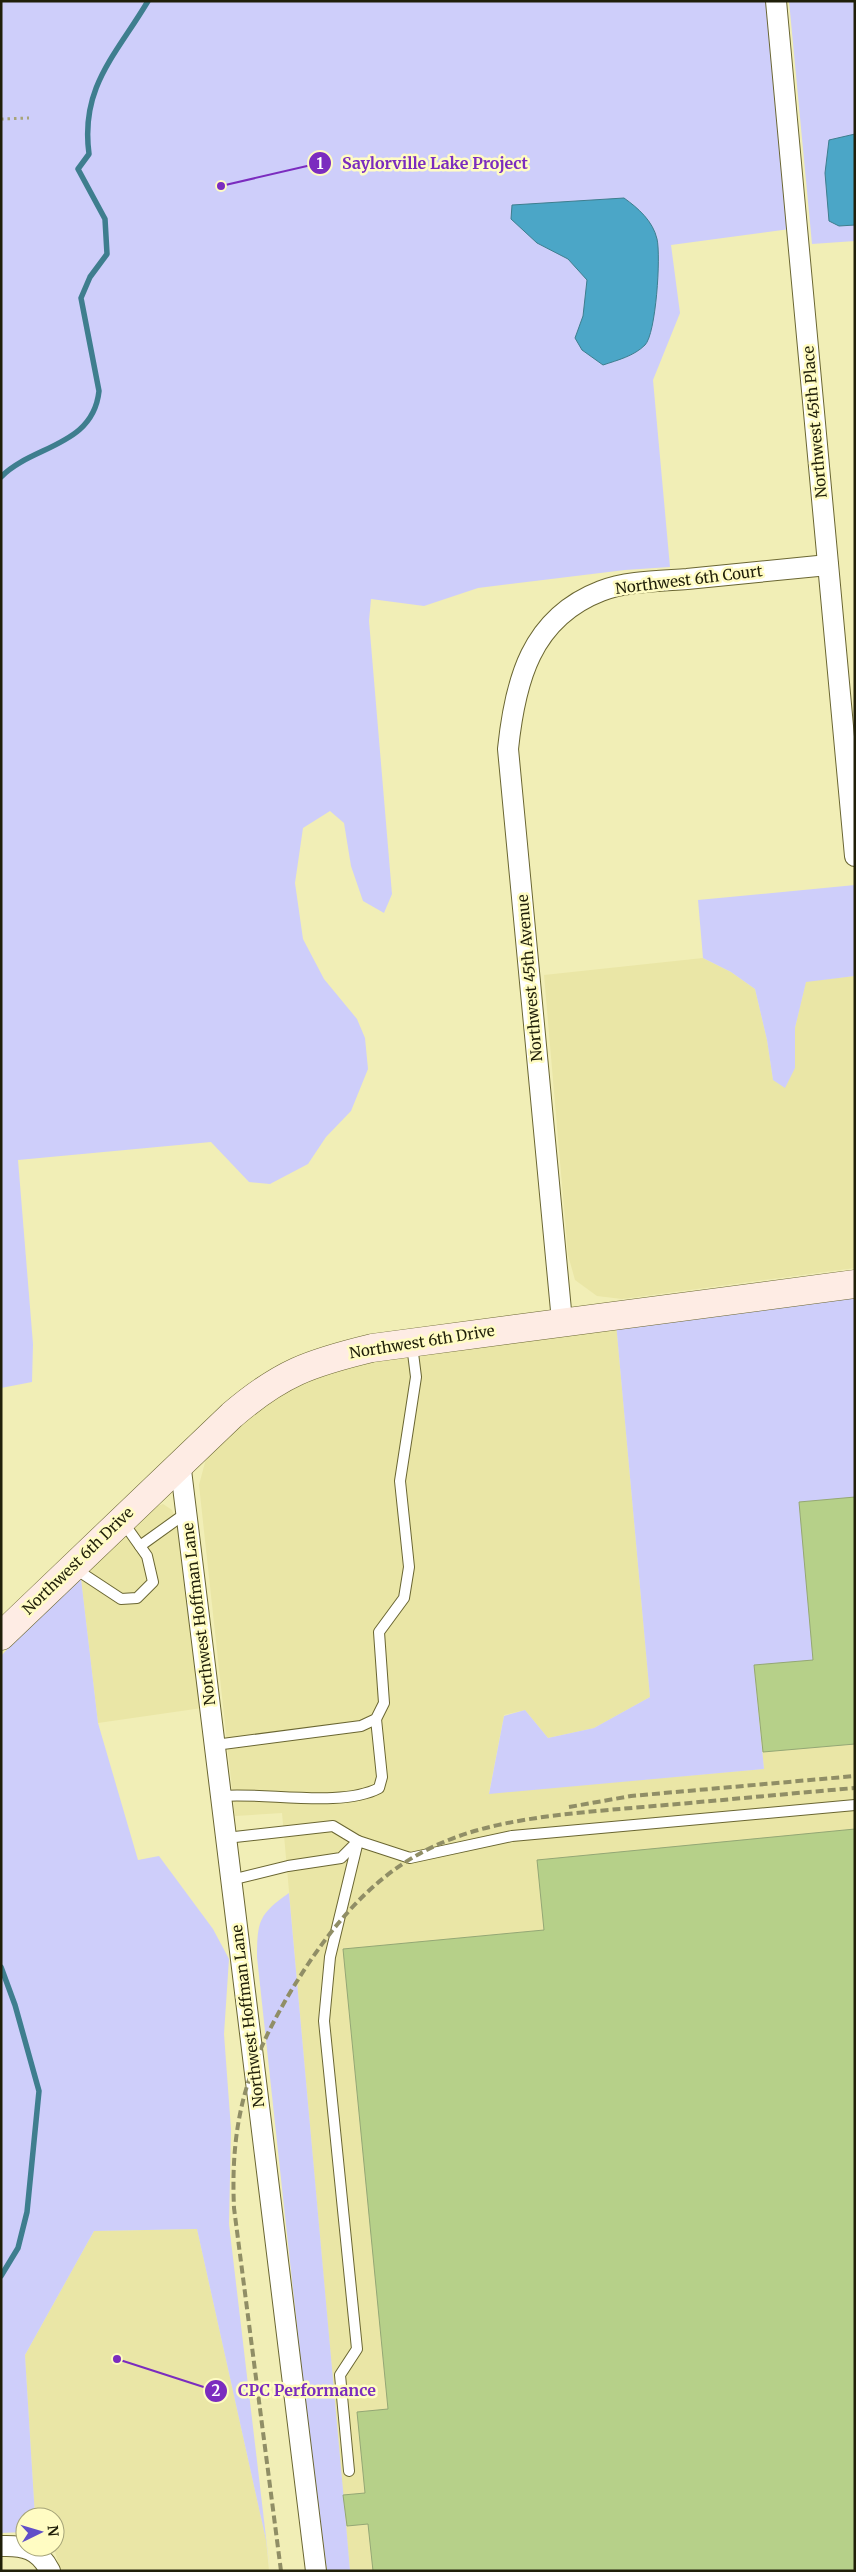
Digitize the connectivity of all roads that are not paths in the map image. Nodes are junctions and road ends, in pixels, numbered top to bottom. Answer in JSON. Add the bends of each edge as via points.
{"nodes":[{"id":1,"x":776,"y":1,"type":"edge"},
{"id":2,"x":828,"y":565,"type":"junction"},
{"id":3,"x":538,"y":641,"type":"joint"},
{"id":4,"x":854,"y":849,"type":"edge"},
{"id":5,"x":855,"y":1284,"type":"edge"},
{"id":6,"x":562,"y":1321,"type":"junction"},
{"id":7,"x":411,"y":1342,"type":"junction"},
{"id":8,"x":180,"y":1462,"type":"junction"},
{"id":9,"x":186,"y":1513,"type":"junction"},
{"id":10,"x":121,"y":1519,"type":"junction"},
{"id":11,"x":140,"y":1546,"type":"junction"},
{"id":12,"x":72,"y":1566,"type":"junction"},
{"id":13,"x":1,"y":1636,"type":"edge"},
{"id":14,"x":376,"y":1719,"type":"junction"},
{"id":15,"x":215,"y":1745,"type":"junction"},
{"id":16,"x":221,"y":1796,"type":"junction"},
{"id":17,"x":855,"y":1805,"type":"edge"},
{"id":18,"x":226,"y":1838,"type":"junction"},
{"id":19,"x":358,"y":1841,"type":"junction"},
{"id":20,"x":231,"y":1880,"type":"junction"},
{"id":21,"x":349,"y":2471,"type":"dead end"},
{"id":22,"x":11,"y":2546,"type":"edge"},
{"id":23,"x":50,"y":2571,"type":"edge"},
{"id":24,"x":316,"y":2571,"type":"edge"}],
"edges":[{"from":1,"to":2,"type":"street","name":"Northwest 45th Place"},
{"from":2,"to":3,"type":"street","name":"Northwest 6th Court","via":[[636,583],[602,591],[577,603]]},
{"from":2,"to":4,"type":"street","name":"Northwest 45th Place"},
{"from":3,"to":6,"type":"street","name":"Northwest 45th Avenue","via":[[526,664],[512,706],[508,749]]},
{"from":5,"to":6,"type":"main road","name":"Northwest 6th Drive"},
{"from":6,"to":7,"type":"main road","name":"Northwest 6th Drive"},
{"from":7,"to":8,"type":"main road","name":"Northwest 6th Drive","via":[[328,1358],[294,1371],[254,1396]]},
{"from":7,"to":14,"type":"lane","via":[[416,1377],[400,1481],[409,1567],[404,1598],[379,1632],[384,1703]]},
{"from":8,"to":9,"type":"street","name":"Northwest Hoffman Lane"},
{"from":8,"to":10,"type":"main road","name":"Northwest 6th Drive"},
{"from":9,"to":11,"type":"lane"},
{"from":9,"to":15,"type":"street","name":"Northwest Hoffman Lane"},
{"from":10,"to":11,"type":"lane"},
{"from":10,"to":12,"type":"main road","name":"Northwest 6th Drive"},
{"from":11,"to":12,"type":"lane","via":[[147,1556],[153,1582],[137,1598],[121,1599]]},
{"from":12,"to":13,"type":"main road","name":"Northwest 6th Drive"},
{"from":14,"to":15,"type":"lane","via":[[360,1726]]},
{"from":14,"to":16,"type":"lane","via":[[382,1777],[379,1788],[368,1794],[316,1799],[244,1794]]},
{"from":15,"to":16,"type":"street","name":"Northwest Hoffman Lane"},
{"from":16,"to":18,"type":"street","name":"Northwest Hoffman Lane"},
{"from":17,"to":19,"type":"lane","via":[[512,1836],[410,1858]]},
{"from":18,"to":19,"type":"lane","via":[[333,1826]]},
{"from":18,"to":20,"type":"street","name":"Northwest Hoffman Lane"},
{"from":19,"to":20,"type":"lane","via":[[341,1858],[288,1866]]},
{"from":19,"to":21,"type":"lane","via":[[330,1958],[324,2021],[357,2348],[340,2375]]},
{"from":20,"to":24,"type":"street","name":"Northwest Hoffman Lane"},
{"from":22,"to":23,"type":"street","via":[[36,2552]]}]}
